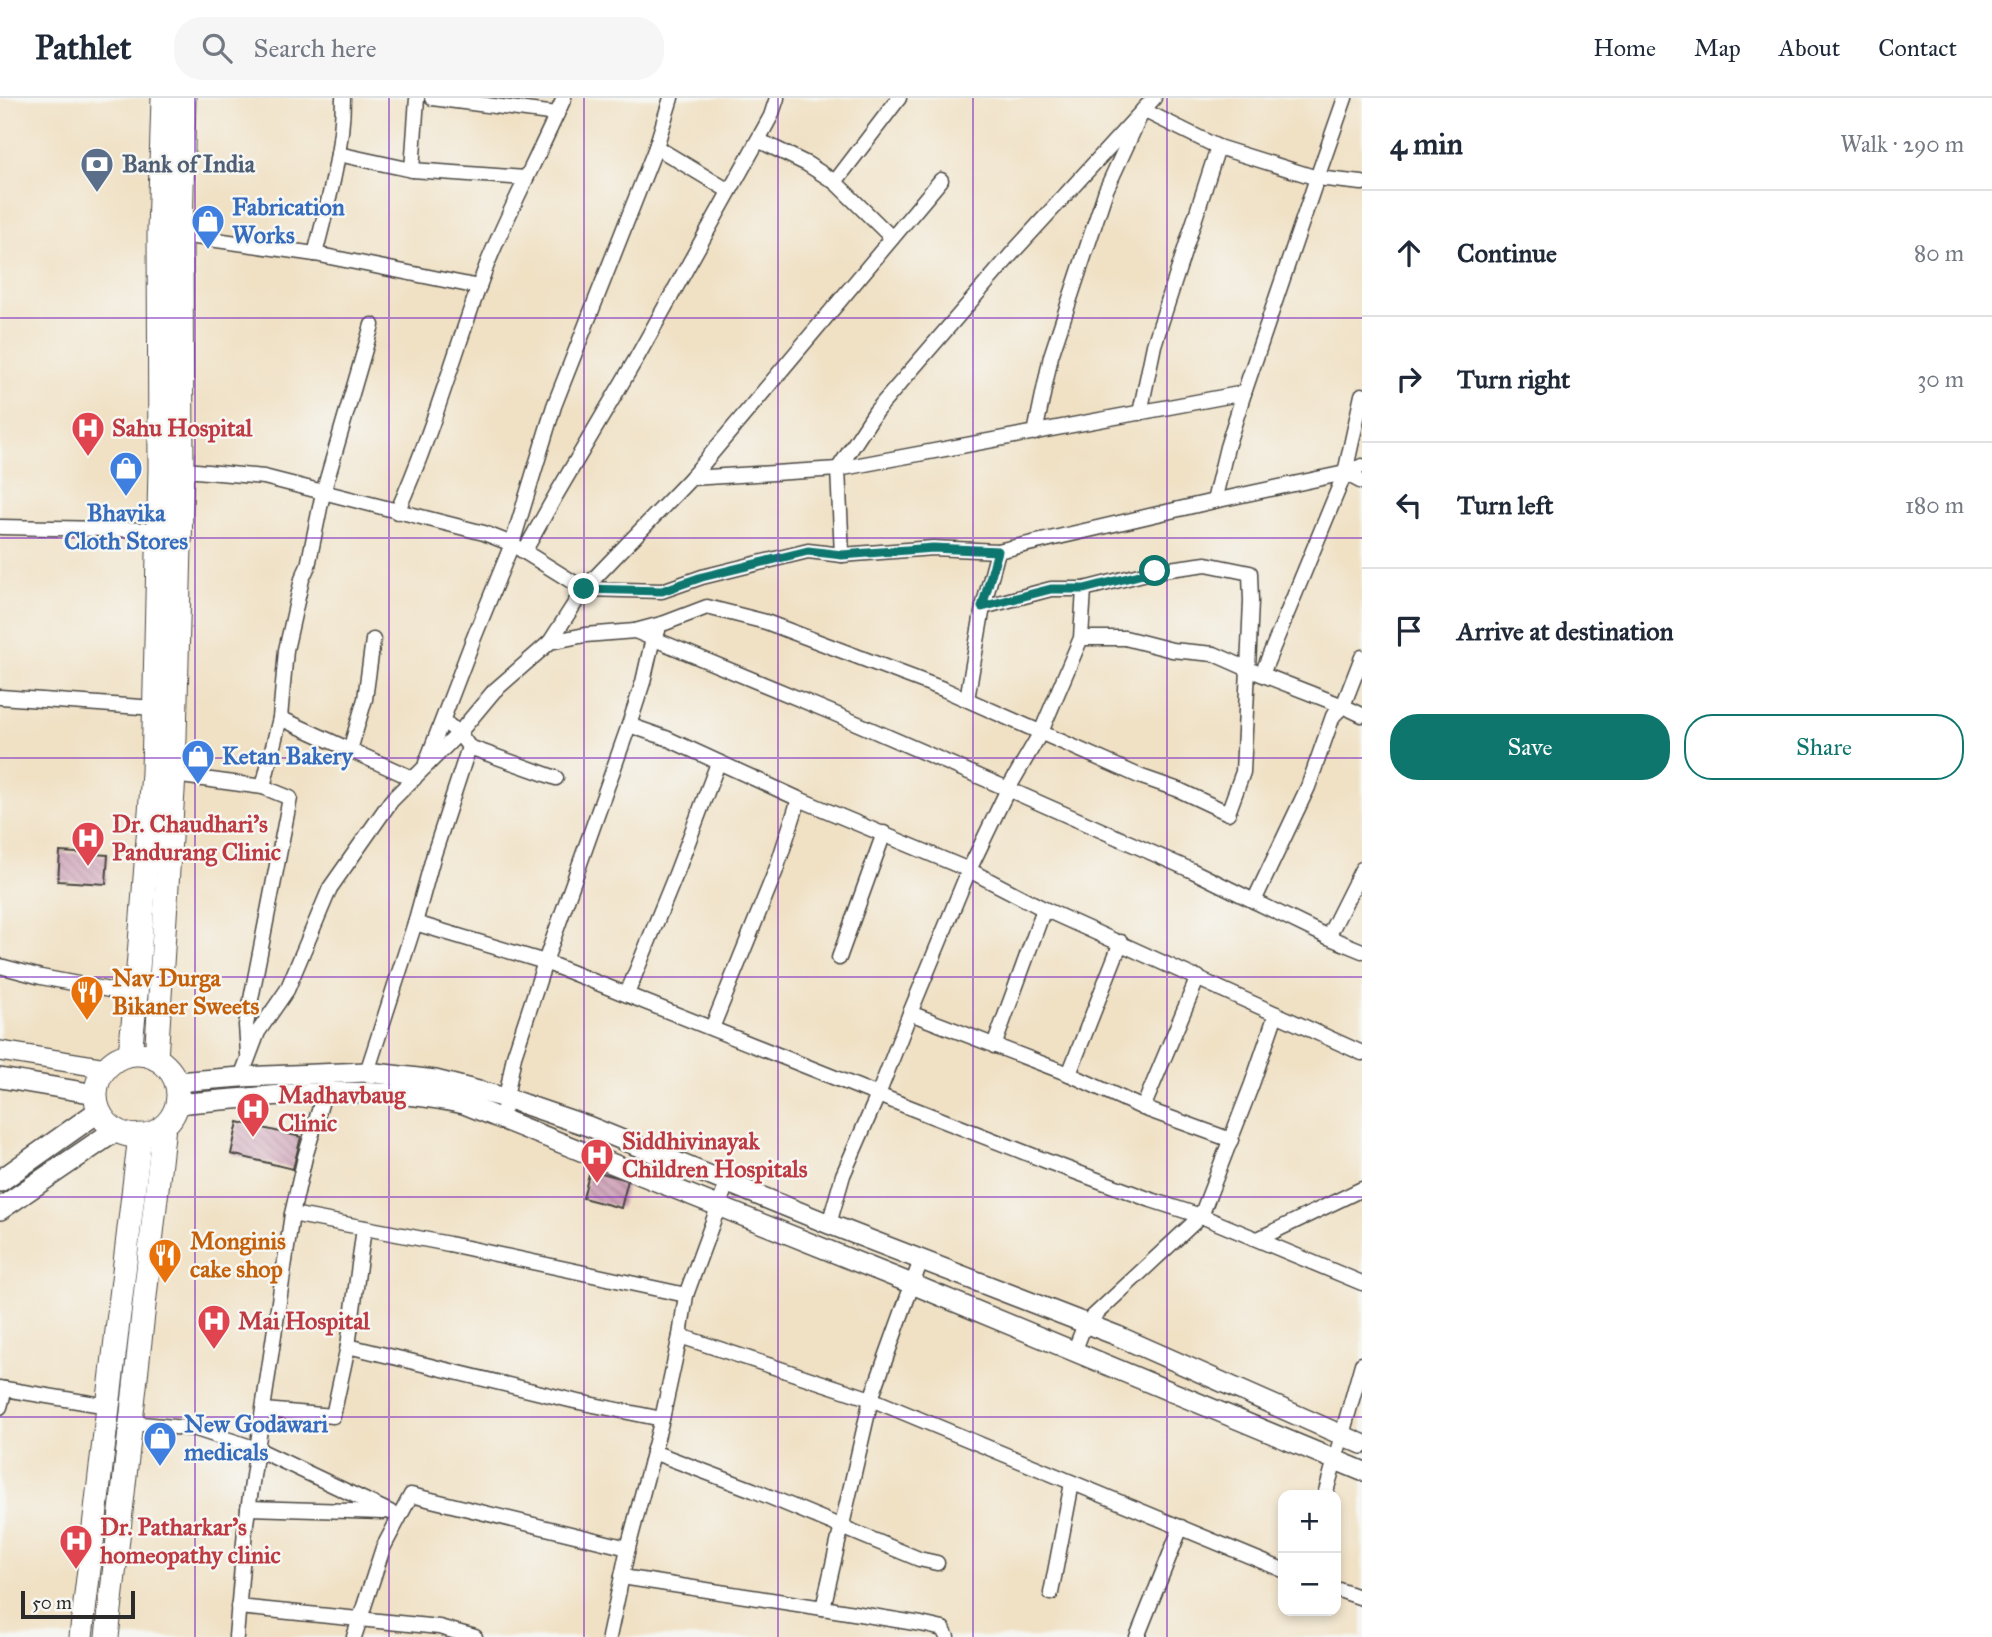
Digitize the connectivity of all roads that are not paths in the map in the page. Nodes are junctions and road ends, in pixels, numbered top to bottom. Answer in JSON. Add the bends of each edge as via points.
{"nodes":[{"id":1,"x":163,"y":98,"type":"edge"},
{"id":2,"x":184,"y":98,"type":"edge"},
{"id":3,"x":343,"y":98,"type":"edge"},
{"id":4,"x":417,"y":98,"type":"edge"},
{"id":5,"x":432,"y":98,"type":"edge"},
{"id":6,"x":564,"y":98,"type":"edge"},
{"id":7,"x":671,"y":98,"type":"edge"},
{"id":8,"x":777,"y":98,"type":"edge"},
{"id":9,"x":899,"y":98,"type":"edge"},
{"id":10,"x":1154,"y":98,"type":"edge"},
{"id":11,"x":1345,"y":98,"type":"edge"},
{"id":12,"x":494,"y":102,"type":"edge"},
{"id":13,"x":1143,"y":110,"type":"junction"},
{"id":14,"x":557,"y":114,"type":"junction"},
{"id":15,"x":758,"y":140,"type":"junction"},
{"id":16,"x":656,"y":147,"type":"junction"},
{"id":17,"x":1218,"y":148,"type":"junction"},
{"id":18,"x":338,"y":154,"type":"junction"},
{"id":19,"x":1102,"y":154,"type":"junction"},
{"id":20,"x":412,"y":170,"type":"junction"},
{"id":21,"x":526,"y":178,"type":"junction"},
{"id":22,"x":1317,"y":178,"type":"junction"},
{"id":23,"x":941,"y":180,"type":"dead end"},
{"id":24,"x":835,"y":182,"type":"junction"},
{"id":25,"x":1362,"y":183,"type":"edge"},
{"id":26,"x":1106,"y":190,"type":"junction"},
{"id":27,"x":729,"y":191,"type":"junction"},
{"id":28,"x":181,"y":235,"type":"junction"},
{"id":29,"x":892,"y":238,"type":"junction"},
{"id":30,"x":315,"y":254,"type":"junction"},
{"id":31,"x":479,"y":287,"type":"junction"},
{"id":32,"x":372,"y":325,"type":"dead end"},
{"id":33,"x":1244,"y":393,"type":"junction"},
{"id":34,"x":1362,"y":395,"type":"edge"},
{"id":35,"x":1140,"y":413,"type":"junction"},
{"id":36,"x":1035,"y":433,"type":"junction"},
{"id":37,"x":1362,"y":466,"type":"edge"},
{"id":38,"x":171,"y":469,"type":"junction"},
{"id":39,"x":838,"y":469,"type":"junction"},
{"id":40,"x":1345,"y":473,"type":"junction"},
{"id":41,"x":691,"y":478,"type":"junction"},
{"id":42,"x":1362,"y":482,"type":"edge"},
{"id":43,"x":323,"y":493,"type":"junction"},
{"id":44,"x":556,"y":495,"type":"junction"},
{"id":45,"x":1214,"y":501,"type":"junction"},
{"id":46,"x":523,"y":507,"type":"junction"},
{"id":47,"x":397,"y":512,"type":"junction"},
{"id":48,"x":0,"y":527,"type":"edge"},
{"id":49,"x":159,"y":530,"type":"junction"},
{"id":50,"x":518,"y":548,"type":"junction"},
{"id":51,"x":998,"y":551,"type":"junction"},
{"id":52,"x":842,"y":555,"type":"junction"},
{"id":53,"x":584,"y":589,"type":"junction"},
{"id":54,"x":1084,"y":589,"type":"junction"},
{"id":55,"x":982,"y":607,"type":"junction"},
{"id":56,"x":665,"y":623,"type":"junction"},
{"id":57,"x":635,"y":631,"type":"junction"},
{"id":58,"x":653,"y":638,"type":"junction"},
{"id":59,"x":1081,"y":638,"type":"junction"},
{"id":60,"x":373,"y":640,"type":"dead end"},
{"id":61,"x":550,"y":642,"type":"junction"},
{"id":62,"x":1362,"y":657,"type":"edge"},
{"id":63,"x":1255,"y":671,"type":"junction"},
{"id":64,"x":0,"y":697,"type":"edge"},
{"id":65,"x":967,"y":699,"type":"junction"},
{"id":66,"x":1343,"y":706,"type":"junction"},
{"id":67,"x":155,"y":708,"type":"junction"},
{"id":68,"x":1362,"y":715,"type":"edge"},
{"id":69,"x":280,"y":718,"type":"junction"},
{"id":70,"x":443,"y":721,"type":"junction"},
{"id":71,"x":629,"y":725,"type":"junction"},
{"id":72,"x":1041,"y":732,"type":"junction"},
{"id":73,"x":459,"y":733,"type":"junction"},
{"id":74,"x":469,"y":747,"type":"junction"},
{"id":75,"x":350,"y":750,"type":"junction"},
{"id":76,"x":718,"y":763,"type":"junction"},
{"id":77,"x":174,"y":775,"type":"junction"},
{"id":78,"x":419,"y":775,"type":"junction"},
{"id":79,"x":556,"y":778,"type":"dead end"},
{"id":80,"x":263,"y":787,"type":"junction"},
{"id":81,"x":1008,"y":789,"type":"junction"},
{"id":82,"x":799,"y":799,"type":"junction"},
{"id":83,"x":884,"y":834,"type":"junction"},
{"id":84,"x":1362,"y":869,"type":"edge"},
{"id":85,"x":969,"y":870,"type":"junction"},
{"id":86,"x":1254,"y":901,"type":"junction"},
{"id":87,"x":1044,"y":908,"type":"junction"},
{"id":88,"x":415,"y":923,"type":"junction"},
{"id":89,"x":1328,"y":937,"type":"junction"},
{"id":90,"x":1121,"y":942,"type":"junction"},
{"id":91,"x":1362,"y":951,"type":"edge"},
{"id":92,"x":839,"y":958,"type":"dead end"},
{"id":93,"x":545,"y":962,"type":"junction"},
{"id":94,"x":0,"y":966,"type":"edge"},
{"id":95,"x":1198,"y":977,"type":"junction"},
{"id":96,"x":627,"y":993,"type":"junction"},
{"id":97,"x":136,"y":995,"type":"junction"},
{"id":98,"x":910,"y":1013,"type":"junction"},
{"id":99,"x":1276,"y":1014,"type":"junction"},
{"id":100,"x":712,"y":1028,"type":"junction"},
{"id":101,"x":994,"y":1046,"type":"junction"},
{"id":102,"x":0,"y":1051,"type":"edge"},
{"id":103,"x":1362,"y":1053,"type":"edge"},
{"id":104,"x":130,"y":1055,"type":"junction"},
{"id":105,"x":156,"y":1059,"type":"junction"},
{"id":106,"x":106,"y":1068,"type":"junction"},
{"id":107,"x":244,"y":1068,"type":"junction"},
{"id":108,"x":368,"y":1072,"type":"junction"},
{"id":109,"x":330,"y":1073,"type":"junction"},
{"id":110,"x":1069,"y":1074,"type":"junction"},
{"id":111,"x":0,"y":1079,"type":"edge"},
{"id":112,"x":324,"y":1092,"type":"junction"},
{"id":113,"x":176,"y":1093,"type":"junction"},
{"id":114,"x":878,"y":1095,"type":"junction"},
{"id":115,"x":506,"y":1098,"type":"junction"},
{"id":116,"x":98,"y":1103,"type":"junction"},
{"id":117,"x":1143,"y":1108,"type":"junction"},
{"id":118,"x":502,"y":1119,"type":"junction"},
{"id":119,"x":164,"y":1126,"type":"junction"},
{"id":120,"x":116,"y":1129,"type":"junction"},
{"id":121,"x":140,"y":1135,"type":"junction"},
{"id":122,"x":1231,"y":1140,"type":"junction"},
{"id":123,"x":0,"y":1181,"type":"edge"},
{"id":124,"x":727,"y":1183,"type":"junction"},
{"id":125,"x":1362,"y":1189,"type":"edge"},
{"id":126,"x":719,"y":1206,"type":"junction"},
{"id":127,"x":0,"y":1209,"type":"edge"},
{"id":128,"x":292,"y":1214,"type":"junction"},
{"id":129,"x":1201,"y":1216,"type":"junction"},
{"id":130,"x":829,"y":1224,"type":"junction"},
{"id":131,"x":364,"y":1227,"type":"junction"},
{"id":132,"x":1258,"y":1239,"type":"junction"},
{"id":133,"x":921,"y":1260,"type":"junction"},
{"id":134,"x":1362,"y":1283,"type":"edge"},
{"id":135,"x":912,"y":1284,"type":"junction"},
{"id":136,"x":686,"y":1295,"type":"junction"},
{"id":137,"x":1085,"y":1324,"type":"junction"},
{"id":138,"x":680,"y":1336,"type":"junction"},
{"id":139,"x":348,"y":1346,"type":"junction"},
{"id":140,"x":1074,"y":1352,"type":"junction"},
{"id":141,"x":1362,"y":1364,"type":"edge"},
{"id":142,"x":3,"y":1389,"type":"edge"},
{"id":143,"x":871,"y":1399,"type":"junction"},
{"id":144,"x":108,"y":1406,"type":"junction"},
{"id":145,"x":0,"y":1407,"type":"edge"},
{"id":146,"x":264,"y":1409,"type":"junction"},
{"id":147,"x":662,"y":1419,"type":"junction"},
{"id":148,"x":131,"y":1423,"type":"junction"},
{"id":149,"x":1342,"y":1436,"type":"junction"},
{"id":150,"x":1362,"y":1444,"type":"edge"},
{"id":151,"x":257,"y":1449,"type":"junction"},
{"id":152,"x":653,"y":1452,"type":"junction"},
{"id":153,"x":1335,"y":1460,"type":"junction"},
{"id":154,"x":1362,"y":1471,"type":"edge"},
{"id":155,"x":1072,"y":1483,"type":"junction"},
{"id":156,"x":1326,"y":1490,"type":"edge"},
{"id":157,"x":248,"y":1508,"type":"junction"},
{"id":158,"x":395,"y":1513,"type":"junction"},
{"id":159,"x":840,"y":1526,"type":"junction"},
{"id":160,"x":1181,"y":1527,"type":"junction"},
{"id":161,"x":628,"y":1548,"type":"junction"},
{"id":162,"x":937,"y":1563,"type":"dead end"},
{"id":163,"x":1278,"y":1568,"type":"edge"},
{"id":164,"x":622,"y":1577,"type":"junction"},
{"id":165,"x":1341,"y":1591,"type":"edge"},
{"id":166,"x":1051,"y":1594,"type":"dead end"},
{"id":167,"x":1362,"y":1598,"type":"edge"},
{"id":168,"x":238,"y":1606,"type":"junction"},
{"id":169,"x":823,"y":1608,"type":"junction"},
{"id":170,"x":361,"y":1620,"type":"junction"},
{"id":171,"x":907,"y":1621,"type":"junction"},
{"id":172,"x":469,"y":1636,"type":"edge"},
{"id":173,"x":82,"y":1637,"type":"edge"},
{"id":174,"x":107,"y":1637,"type":"edge"},
{"id":175,"x":236,"y":1637,"type":"edge"},
{"id":176,"x":354,"y":1637,"type":"edge"},
{"id":177,"x":608,"y":1637,"type":"edge"},
{"id":178,"x":900,"y":1637,"type":"edge"},
{"id":179,"x":947,"y":1637,"type":"edge"},
{"id":180,"x":1137,"y":1637,"type":"edge"}],
"edges":[{"from":1,"to":38,"type":"main road","via":[[159,232]]},
{"from":2,"to":28,"type":"main road"},
{"from":3,"to":18,"type":"street"},
{"from":4,"to":20,"type":"street"},
{"from":5,"to":12,"type":"street"},
{"from":6,"to":14,"type":"street"},
{"from":7,"to":16,"type":"street"},
{"from":8,"to":15,"type":"street"},
{"from":9,"to":24,"type":"street"},
{"from":10,"to":13,"type":"street"},
{"from":11,"to":22,"type":"street"},
{"from":12,"to":14,"type":"street"},
{"from":13,"to":17,"type":"street"},
{"from":13,"to":19,"type":"street"},
{"from":13,"to":26,"type":"street"},
{"from":14,"to":21,"type":"street"},
{"from":15,"to":24,"type":"street"},
{"from":15,"to":27,"type":"street"},
{"from":16,"to":27,"type":"street"},
{"from":16,"to":46,"type":"street","via":[[554,406]]},
{"from":17,"to":22,"type":"street"},
{"from":17,"to":35,"type":"street","via":[[1154,345]]},
{"from":18,"to":20,"type":"street"},
{"from":18,"to":30,"type":"street"},
{"from":19,"to":26,"type":"street"},
{"from":19,"to":39,"type":"street","via":[[876,411]]},
{"from":20,"to":21,"type":"street"},
{"from":21,"to":31,"type":"street"},
{"from":22,"to":25,"type":"street"},
{"from":22,"to":33,"type":"street"},
{"from":23,"to":29,"type":"street"},
{"from":24,"to":29,"type":"street"},
{"from":26,"to":36,"type":"street","via":[[1051,356]]},
{"from":27,"to":44,"type":"street"},
{"from":28,"to":30,"type":"street"},
{"from":28,"to":38,"type":"main road"},
{"from":29,"to":41,"type":"street"},
{"from":30,"to":31,"type":"street"},
{"from":31,"to":47,"type":"street","via":[[418,466]]},
{"from":32,"to":43,"type":"street"},
{"from":33,"to":35,"type":"street"},
{"from":33,"to":45,"type":"street"},
{"from":34,"to":40,"type":"street"},
{"from":35,"to":36,"type":"street"},
{"from":36,"to":39,"type":"street"},
{"from":37,"to":40,"type":"street"},
{"from":38,"to":43,"type":"street","via":[[264,477]]},
{"from":38,"to":49,"type":"main road"},
{"from":38,"to":77,"type":"main road"},
{"from":39,"to":41,"type":"street"},
{"from":39,"to":52,"type":"street"},
{"from":40,"to":42,"type":"street"},
{"from":40,"to":45,"type":"street"},
{"from":40,"to":63,"type":"street"},
{"from":41,"to":53,"type":"street"},
{"from":43,"to":47,"type":"street"},
{"from":43,"to":69,"type":"street","via":[[286,650]]},
{"from":44,"to":46,"type":"street"},
{"from":44,"to":50,"type":"street"},
{"from":45,"to":51,"type":"street"},
{"from":46,"to":50,"type":"street"},
{"from":47,"to":50,"type":"street","via":[[484,533]]},
{"from":48,"to":49,"type":"street"},
{"from":49,"to":67,"type":"main road"},
{"from":50,"to":53,"type":"street"},
{"from":50,"to":70,"type":"street","via":[[473,640]]},
{"from":51,"to":52,"type":"street","via":[[933,548]]},
{"from":51,"to":55,"type":"street"},
{"from":52,"to":53,"type":"street","via":[[808,551],[662,591]]},
{"from":53,"to":61,"type":"street"},
{"from":54,"to":55,"type":"street","via":[[1051,589]]},
{"from":54,"to":59,"type":"street"},
{"from":54,"to":63,"type":"street","via":[[1206,564],[1250,573]]},
{"from":55,"to":65,"type":"street"},
{"from":56,"to":57,"type":"street"},
{"from":56,"to":58,"type":"street"},
{"from":56,"to":65,"type":"street","via":[[707,607],[719,610],[766,622]]},
{"from":57,"to":58,"type":"street"},
{"from":57,"to":61,"type":"street"},
{"from":58,"to":71,"type":"street"},
{"from":58,"to":81,"type":"street"},
{"from":59,"to":63,"type":"street","via":[[1125,638],[1214,654]]},
{"from":59,"to":72,"type":"street"},
{"from":60,"to":75,"type":"street","via":[[365,699]]},
{"from":61,"to":73,"type":"street","via":[[494,691]]},
{"from":62,"to":66,"type":"street"},
{"from":63,"to":66,"type":"street"},
{"from":63,"to":72,"type":"street","via":[[1243,772],[1228,813]]},
{"from":64,"to":67,"type":"street"},
{"from":65,"to":72,"type":"street"},
{"from":66,"to":68,"type":"street"},
{"from":66,"to":86,"type":"street","via":[[1333,716],[1308,787]]},
{"from":67,"to":97,"type":"main road"},
{"from":69,"to":75,"type":"street"},
{"from":69,"to":80,"type":"street"},
{"from":70,"to":73,"type":"street"},
{"from":70,"to":78,"type":"street"},
{"from":71,"to":76,"type":"street"},
{"from":71,"to":93,"type":"street"},
{"from":72,"to":81,"type":"street"},
{"from":73,"to":74,"type":"street"},
{"from":73,"to":78,"type":"street"},
{"from":74,"to":79,"type":"street"},
{"from":74,"to":88,"type":"street"},
{"from":75,"to":78,"type":"street"},
{"from":76,"to":82,"type":"street"},
{"from":76,"to":96,"type":"street"},
{"from":77,"to":80,"type":"street"},
{"from":77,"to":105,"type":"main road"},
{"from":78,"to":107,"type":"street","via":[[391,801],[330,888],[287,990],[258,1032]]},
{"from":80,"to":107,"type":"street","via":[[290,798],[246,1025]]},
{"from":81,"to":85,"type":"street"},
{"from":81,"to":86,"type":"street"},
{"from":82,"to":83,"type":"street"},
{"from":82,"to":100,"type":"street","via":[[776,870]]},
{"from":83,"to":85,"type":"street"},
{"from":83,"to":92,"type":"street"},
{"from":84,"to":89,"type":"street"},
{"from":85,"to":87,"type":"street"},
{"from":85,"to":98,"type":"street"},
{"from":86,"to":89,"type":"street"},
{"from":87,"to":90,"type":"street"},
{"from":87,"to":101,"type":"street"},
{"from":88,"to":93,"type":"street"},
{"from":88,"to":108,"type":"street"},
{"from":89,"to":91,"type":"street"},
{"from":90,"to":95,"type":"street"},
{"from":90,"to":110,"type":"street"},
{"from":93,"to":96,"type":"street"},
{"from":93,"to":115,"type":"street","via":[[514,1056]]},
{"from":94,"to":97,"type":"street"},
{"from":95,"to":99,"type":"street"},
{"from":95,"to":117,"type":"street"},
{"from":96,"to":100,"type":"street"},
{"from":97,"to":104,"type":"main road"},
{"from":98,"to":101,"type":"street"},
{"from":98,"to":114,"type":"street"},
{"from":99,"to":103,"type":"street"},
{"from":99,"to":122,"type":"street"},
{"from":100,"to":114,"type":"street"},
{"from":101,"to":110,"type":"street"},
{"from":102,"to":106,"type":"street"},
{"from":104,"to":105,"type":"main road"},
{"from":104,"to":106,"type":"main road"},
{"from":105,"to":113,"type":"main road","via":[[170,1070]]},
{"from":106,"to":116,"type":"main road","via":[[96,1087]]},
{"from":107,"to":109,"type":"street"},
{"from":107,"to":113,"type":"street"},
{"from":108,"to":109,"type":"street"},
{"from":108,"to":115,"type":"street","via":[[435,1080]]},
{"from":109,"to":112,"type":"street"},
{"from":110,"to":117,"type":"street"},
{"from":111,"to":116,"type":"street"},
{"from":112,"to":113,"type":"street"},
{"from":112,"to":118,"type":"street","via":[[431,1097]]},
{"from":112,"to":128,"type":"street"},
{"from":113,"to":119,"type":"main road"},
{"from":114,"to":129,"type":"street"},
{"from":114,"to":130,"type":"street","via":[[843,1175]]},
{"from":115,"to":118,"type":"street"},
{"from":115,"to":124,"type":"street"},
{"from":116,"to":120,"type":"main road","via":[[108,1124]]},
{"from":116,"to":123,"type":"main road"},
{"from":117,"to":122,"type":"street"},
{"from":118,"to":126,"type":"street"},
{"from":119,"to":121,"type":"main road"},
{"from":119,"to":148,"type":"main road"},
{"from":120,"to":121,"type":"main road"},
{"from":120,"to":127,"type":"main road"},
{"from":121,"to":144,"type":"main road"},
{"from":122,"to":129,"type":"street"},
{"from":124,"to":126,"type":"street"},
{"from":124,"to":130,"type":"street"},
{"from":125,"to":132,"type":"street"},
{"from":126,"to":135,"type":"street"},
{"from":126,"to":136,"type":"street"},
{"from":128,"to":131,"type":"street"},
{"from":128,"to":146,"type":"street"},
{"from":129,"to":132,"type":"street"},
{"from":129,"to":137,"type":"street"},
{"from":130,"to":133,"type":"street"},
{"from":131,"to":136,"type":"street"},
{"from":131,"to":139,"type":"street"},
{"from":132,"to":134,"type":"street"},
{"from":133,"to":135,"type":"street"},
{"from":133,"to":137,"type":"street"},
{"from":135,"to":140,"type":"street"},
{"from":135,"to":143,"type":"street"},
{"from":136,"to":138,"type":"street"},
{"from":137,"to":140,"type":"street"},
{"from":137,"to":149,"type":"street"},
{"from":138,"to":143,"type":"street"},
{"from":138,"to":147,"type":"street"},
{"from":139,"to":146,"type":"street","via":[[333,1416]]},
{"from":139,"to":147,"type":"street"},
{"from":140,"to":153,"type":"street"},
{"from":141,"to":149,"type":"street"},
{"from":142,"to":144,"type":"street"},
{"from":142,"to":145,"type":"street"},
{"from":143,"to":155,"type":"street"},
{"from":143,"to":159,"type":"street"},
{"from":144,"to":173,"type":"main road"},
{"from":146,"to":151,"type":"street"},
{"from":147,"to":152,"type":"street"},
{"from":148,"to":151,"type":"street","via":[[196,1429]]},
{"from":148,"to":174,"type":"main road"},
{"from":149,"to":150,"type":"street"},
{"from":149,"to":153,"type":"street"},
{"from":151,"to":157,"type":"street"},
{"from":151,"to":158,"type":"street"},
{"from":152,"to":159,"type":"street"},
{"from":152,"to":161,"type":"street"},
{"from":153,"to":154,"type":"street"},
{"from":153,"to":156,"type":"street"},
{"from":155,"to":160,"type":"street"},
{"from":155,"to":166,"type":"street"},
{"from":157,"to":158,"type":"street"},
{"from":157,"to":168,"type":"street"},
{"from":158,"to":161,"type":"street","via":[[411,1495]]},
{"from":158,"to":170,"type":"street"},
{"from":159,"to":162,"type":"street"},
{"from":159,"to":169,"type":"street"},
{"from":160,"to":163,"type":"street"},
{"from":160,"to":180,"type":"street"},
{"from":161,"to":164,"type":"street"},
{"from":164,"to":169,"type":"street"},
{"from":164,"to":177,"type":"street"},
{"from":165,"to":167,"type":"street"},
{"from":168,"to":170,"type":"street"},
{"from":168,"to":175,"type":"street"},
{"from":169,"to":171,"type":"street"},
{"from":170,"to":172,"type":"street","via":[[439,1627]]},
{"from":170,"to":176,"type":"street"},
{"from":171,"to":178,"type":"street"},
{"from":171,"to":179,"type":"street","via":[[943,1629]]}]}
